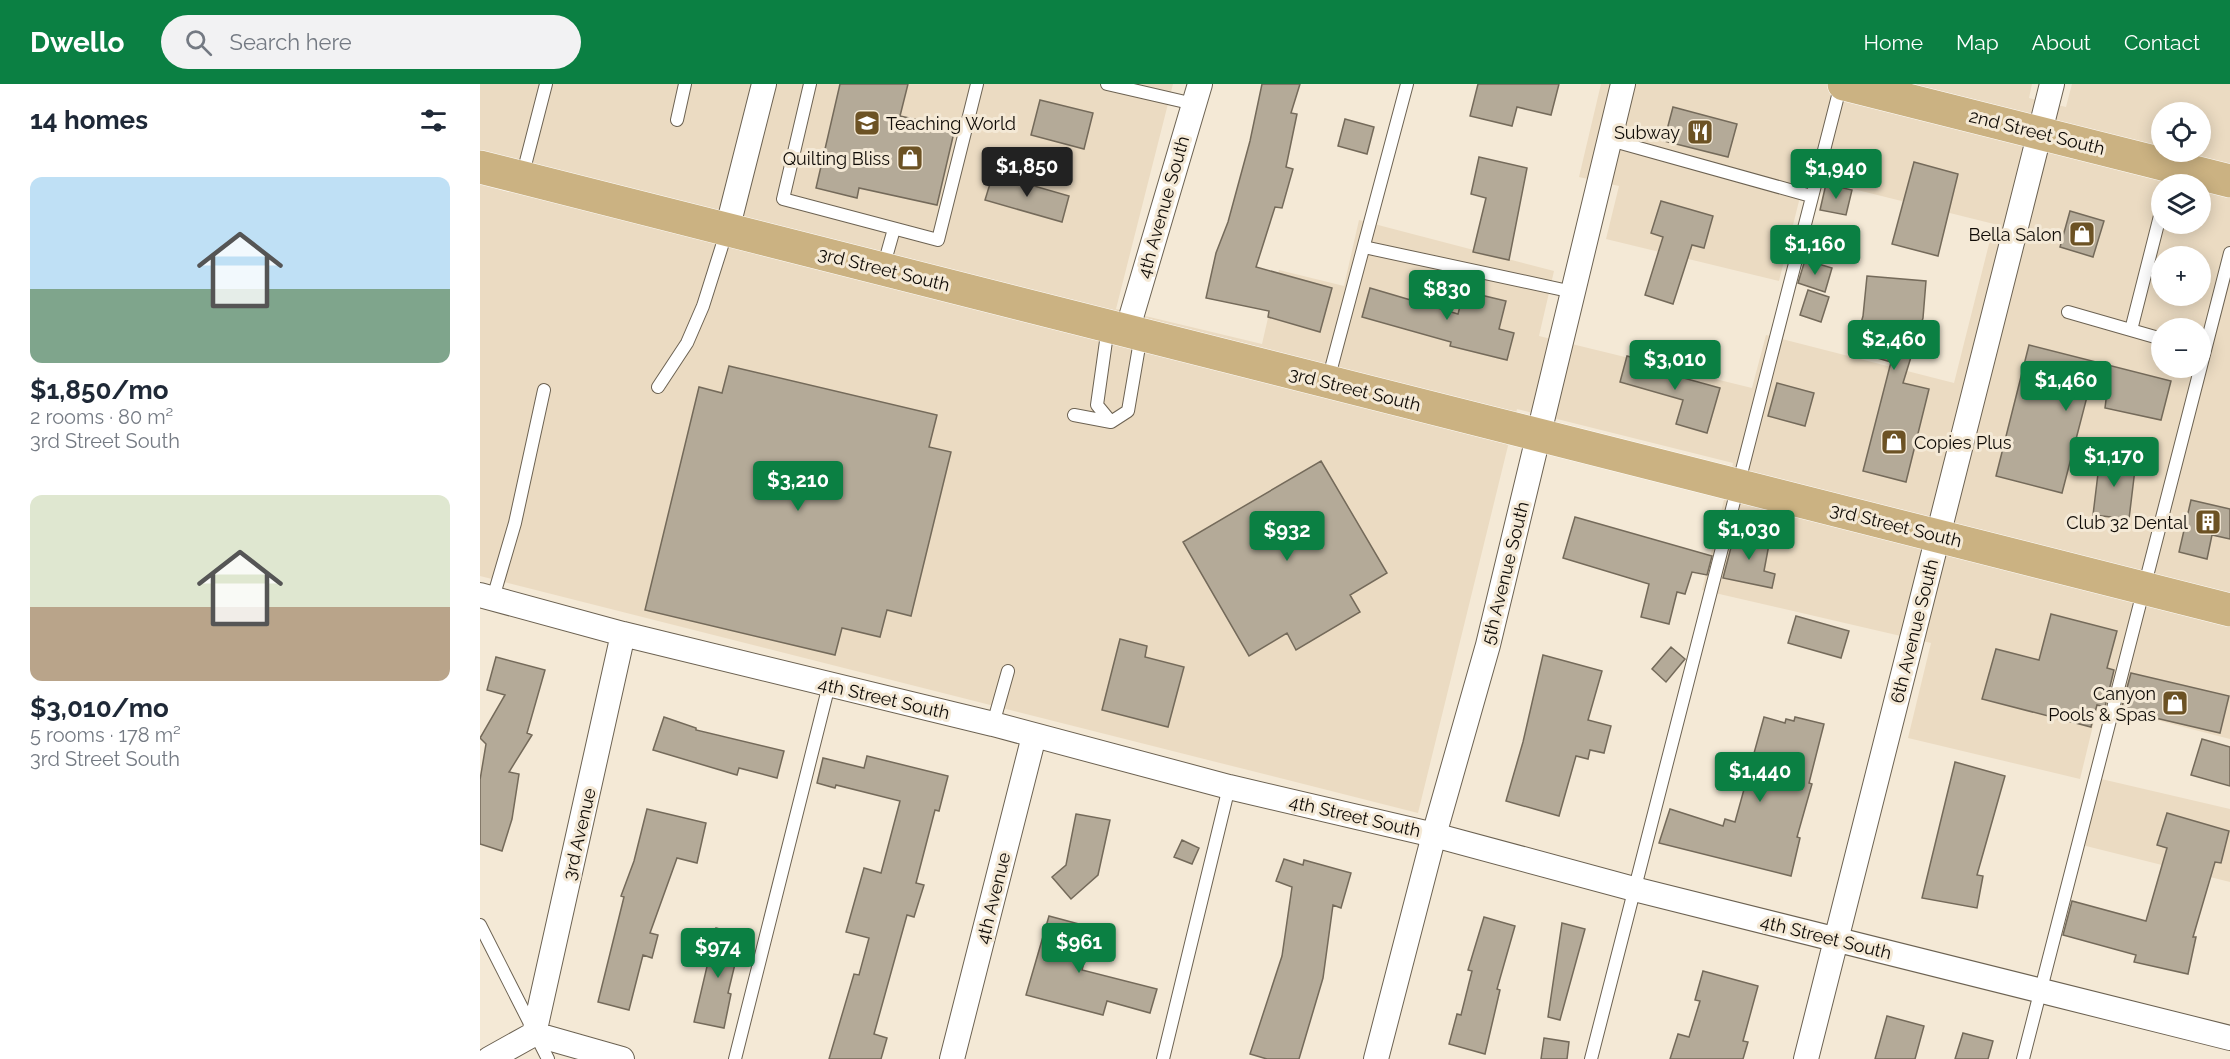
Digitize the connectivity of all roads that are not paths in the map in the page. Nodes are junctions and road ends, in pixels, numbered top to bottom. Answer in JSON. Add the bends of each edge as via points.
{"nodes":[{"id":1,"x":546,"y":84,"type":"edge"},
{"id":2,"x":685,"y":84,"type":"edge"},
{"id":3,"x":764,"y":84,"type":"edge"},
{"id":4,"x":810,"y":84,"type":"edge"},
{"id":5,"x":977,"y":84,"type":"edge"},
{"id":6,"x":1107,"y":84,"type":"edge"},
{"id":7,"x":1407,"y":84,"type":"edge"},
{"id":8,"x":1623,"y":84,"type":"edge"},
{"id":9,"x":1842,"y":84,"type":"edge"},
{"id":10,"x":2052,"y":84,"type":"edge"},
{"id":11,"x":1138,"y":88,"type":"edge"},
{"id":12,"x":1197,"y":94,"type":"edge"},
{"id":13,"x":677,"y":120,"type":"dead end"},
{"id":14,"x":2039,"y":133,"type":"junction"},
{"id":15,"x":1610,"y":140,"type":"junction"},
{"id":16,"x":480,"y":168,"type":"edge"},
{"id":17,"x":522,"y":178,"type":"junction"},
{"id":18,"x":2230,"y":181,"type":"edge"},
{"id":19,"x":1811,"y":196,"type":"junction"},
{"id":20,"x":894,"y":229,"type":"junction"},
{"id":21,"x":727,"y":230,"type":"junction"},
{"id":22,"x":2155,"y":234,"type":"edge"},
{"id":23,"x":1364,"y":247,"type":"junction"},
{"id":24,"x":2230,"y":253,"type":"edge"},
{"id":25,"x":883,"y":269,"type":"junction"},
{"id":26,"x":1573,"y":292,"type":"junction"},
{"id":27,"x":2068,"y":312,"type":"dead end"},
{"id":28,"x":2211,"y":322,"type":"edge"},
{"id":29,"x":1125,"y":330,"type":"junction"},
{"id":30,"x":2131,"y":330,"type":"junction"},
{"id":31,"x":2151,"y":336,"type":"edge"},
{"id":32,"x":2196,"y":378,"type":"edge"},
{"id":33,"x":1327,"y":382,"type":"junction"},
{"id":34,"x":658,"y":387,"type":"dead end"},
{"id":35,"x":544,"y":390,"type":"dead end"},
{"id":36,"x":1074,"y":415,"type":"dead end"},
{"id":37,"x":1111,"y":422,"type":"junction"},
{"id":38,"x":1539,"y":435,"type":"junction"},
{"id":39,"x":1737,"y":485,"type":"junction"},
{"id":40,"x":1938,"y":536,"type":"junction"},
{"id":41,"x":2145,"y":588,"type":"junction"},
{"id":42,"x":486,"y":596,"type":"edge"},
{"id":43,"x":2230,"y":610,"type":"edge"},
{"id":44,"x":623,"y":634,"type":"junction"},
{"id":45,"x":1008,"y":671,"type":"dead end"},
{"id":46,"x":830,"y":685,"type":"junction"},
{"id":47,"x":993,"y":724,"type":"junction"},
{"id":48,"x":1034,"y":736,"type":"junction"},
{"id":49,"x":1229,"y":787,"type":"junction"},
{"id":50,"x":1434,"y":835,"type":"junction"},
{"id":51,"x":1634,"y":889,"type":"junction"},
{"id":52,"x":480,"y":925,"type":"edge"},
{"id":53,"x":1836,"y":940,"type":"junction"},
{"id":54,"x":2041,"y":990,"type":"junction"},
{"id":55,"x":534,"y":1034,"type":"junction"},
{"id":56,"x":2230,"y":1038,"type":"edge"},
{"id":57,"x":489,"y":1059,"type":"edge"},
{"id":58,"x":548,"y":1059,"type":"edge"},
{"id":59,"x":622,"y":1059,"type":"edge"},
{"id":60,"x":735,"y":1059,"type":"edge"},
{"id":61,"x":952,"y":1059,"type":"edge"},
{"id":62,"x":1163,"y":1059,"type":"edge"},
{"id":63,"x":1376,"y":1059,"type":"edge"},
{"id":64,"x":1591,"y":1059,"type":"edge"},
{"id":65,"x":1806,"y":1059,"type":"edge"},
{"id":66,"x":2024,"y":1059,"type":"edge"}],
"edges":[{"from":1,"to":17,"type":"lane"},
{"from":2,"to":13,"type":"lane"},
{"from":3,"to":21,"type":"street"},
{"from":4,"to":20,"type":"lane","via":[[783,199]]},
{"from":5,"to":20,"type":"lane","via":[[938,240]]},
{"from":6,"to":11,"type":"lane"},
{"from":7,"to":23,"type":"lane"},
{"from":8,"to":15,"type":"street","name":"5th Avenue South"},
{"from":9,"to":14,"type":"main road","name":"2nd Street South"},
{"from":9,"to":19,"type":"lane"},
{"from":10,"to":14,"type":"street","name":"6th Avenue South"},
{"from":11,"to":12,"type":"lane"},
{"from":12,"to":29,"type":"street","name":"4th Avenue South"},
{"from":14,"to":18,"type":"main road","name":"2nd Street South","via":[[2171,171]]},
{"from":14,"to":40,"type":"street","name":"6th Avenue South"},
{"from":15,"to":19,"type":"lane"},
{"from":15,"to":26,"type":"street","name":"5th Avenue South"},
{"from":16,"to":17,"type":"main road","name":"3rd Street South"},
{"from":17,"to":21,"type":"main road","name":"3rd Street South"},
{"from":19,"to":39,"type":"lane"},
{"from":20,"to":25,"type":"lane"},
{"from":21,"to":25,"type":"main road","name":"3rd Street South"},
{"from":21,"to":34,"type":"lane","via":[[687,343]]},
{"from":22,"to":30,"type":"lane"},
{"from":23,"to":26,"type":"lane"},
{"from":23,"to":33,"type":"lane"},
{"from":24,"to":28,"type":"lane"},
{"from":25,"to":29,"type":"main road","name":"3rd Street South"},
{"from":26,"to":38,"type":"street","name":"5th Avenue South"},
{"from":27,"to":30,"type":"lane"},
{"from":29,"to":33,"type":"main road","name":"3rd Street South"},
{"from":29,"to":37,"type":"lane","via":[[1128,411]]},
{"from":29,"to":37,"type":"lane","via":[[1096,405]]},
{"from":30,"to":31,"type":"lane"},
{"from":32,"to":41,"type":"lane"},
{"from":33,"to":38,"type":"main road","name":"3rd Street South"},
{"from":35,"to":42,"type":"lane","via":[[515,522]]},
{"from":36,"to":37,"type":"lane"},
{"from":38,"to":39,"type":"main road","name":"3rd Street South"},
{"from":38,"to":50,"type":"street","name":"5th Avenue South","via":[[1488,645]]},
{"from":39,"to":40,"type":"main road","name":"3rd Street South"},
{"from":39,"to":51,"type":"lane"},
{"from":40,"to":41,"type":"main road","name":"3rd Street South"},
{"from":40,"to":53,"type":"street","name":"6th Avenue South"},
{"from":41,"to":43,"type":"main road","name":"3rd Street South"},
{"from":41,"to":54,"type":"lane"},
{"from":42,"to":44,"type":"street","name":"4th Street South"},
{"from":44,"to":46,"type":"street","name":"4th Street South"},
{"from":44,"to":55,"type":"street","name":"3rd Avenue"},
{"from":45,"to":47,"type":"lane"},
{"from":46,"to":47,"type":"street","name":"4th Street South"},
{"from":46,"to":60,"type":"lane"},
{"from":47,"to":48,"type":"street","name":"4th Street South"},
{"from":48,"to":49,"type":"street","name":"4th Street South"},
{"from":48,"to":61,"type":"street","name":"4th Avenue"},
{"from":49,"to":50,"type":"street","name":"4th Street South"},
{"from":49,"to":62,"type":"lane"},
{"from":50,"to":51,"type":"street","name":"4th Street South"},
{"from":50,"to":63,"type":"street","name":"5th Avenue South"},
{"from":51,"to":53,"type":"street","name":"4th Street South"},
{"from":51,"to":64,"type":"lane"},
{"from":52,"to":55,"type":"lane"},
{"from":53,"to":54,"type":"street","name":"4th Street South"},
{"from":53,"to":65,"type":"street","name":"6th Avenue South"},
{"from":54,"to":56,"type":"street","name":"4th Street South"},
{"from":54,"to":66,"type":"lane"},
{"from":55,"to":57,"type":"street"},
{"from":55,"to":58,"type":"lane"},
{"from":55,"to":59,"type":"street"}]}
